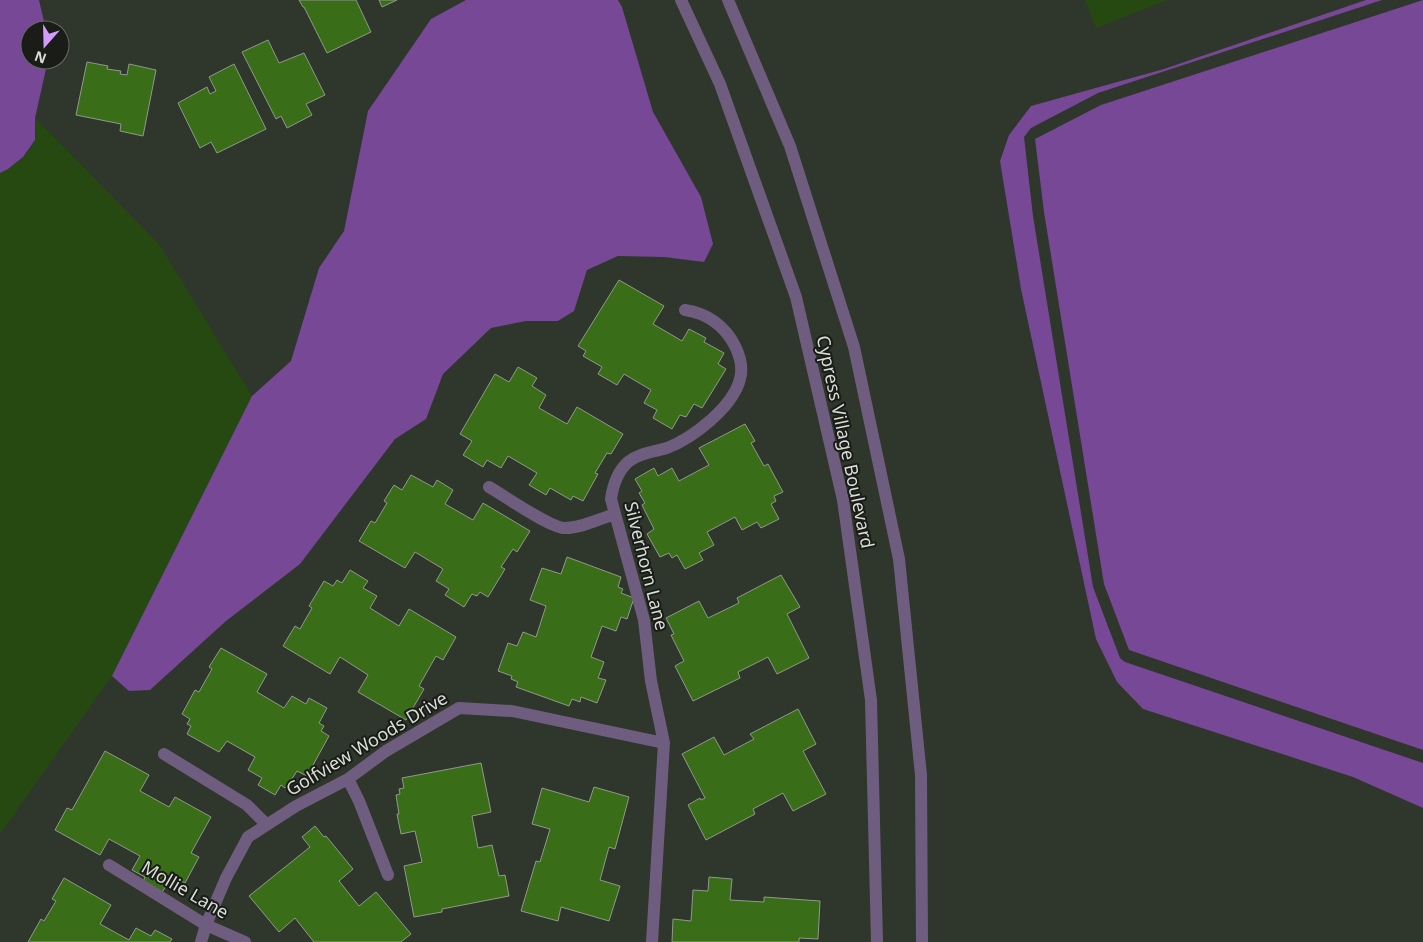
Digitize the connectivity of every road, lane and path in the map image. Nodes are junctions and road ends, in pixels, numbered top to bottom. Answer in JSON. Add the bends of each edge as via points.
{"nodes":[{"id":1,"x":681,"y":0,"type":"edge"},
{"id":2,"x":728,"y":0,"type":"edge"},
{"id":3,"x":685,"y":310,"type":"dead end"},
{"id":4,"x":489,"y":487,"type":"dead end"},
{"id":5,"x":615,"y":514,"type":"junction"},
{"id":6,"x":664,"y":743,"type":"junction"},
{"id":7,"x":164,"y":754,"type":"dead end"},
{"id":8,"x":348,"y":779,"type":"junction"},
{"id":9,"x":267,"y":825,"type":"junction"},
{"id":10,"x":109,"y":865,"type":"dead end"},
{"id":11,"x":388,"y":875,"type":"dead end"},
{"id":12,"x":206,"y":925,"type":"junction"},
{"id":13,"x":201,"y":942,"type":"edge"},
{"id":14,"x":245,"y":942,"type":"edge"},
{"id":15,"x":652,"y":942,"type":"edge"},
{"id":16,"x":878,"y":942,"type":"edge"},
{"id":17,"x":922,"y":942,"type":"edge"}],
"edges":[{"from":1,"to":16,"type":"street","name":"Cypress Village Boulevard","via":[[720,84],[796,297],[843,500],[871,700]]},
{"from":2,"to":17,"type":"street","name":"Cypress Village Boulevard","via":[[790,146],[854,346],[897,550],[921,775]]},
{"from":3,"to":5,"type":"street","name":"Silverhorn Lane","via":[[705,315],[731,338],[739,353],[740,379],[736,390],[719,411],[697,432],[667,448],[641,454],[628,462],[613,485],[611,499]]},
{"from":4,"to":5,"type":"street","via":[[564,528]]},
{"from":5,"to":6,"type":"street","name":"Silverhorn Lane","via":[[644,620],[651,681]]},
{"from":6,"to":8,"type":"street","name":"Golfview Woods Drive","via":[[512,711],[459,708],[386,751]]},
{"from":6,"to":15,"type":"street"},
{"from":7,"to":9,"type":"street","via":[[248,805]]},
{"from":8,"to":9,"type":"street","name":"Golfview Woods Drive"},
{"from":8,"to":11,"type":"street"},
{"from":9,"to":12,"type":"street","name":"Golfview Woods Drive","via":[[248,837]]},
{"from":10,"to":12,"type":"street","name":"Mollie Lane"},
{"from":12,"to":13,"type":"street","name":"Golfview Woods Drive"},
{"from":12,"to":14,"type":"street","name":"Mollie Lane"}]}
